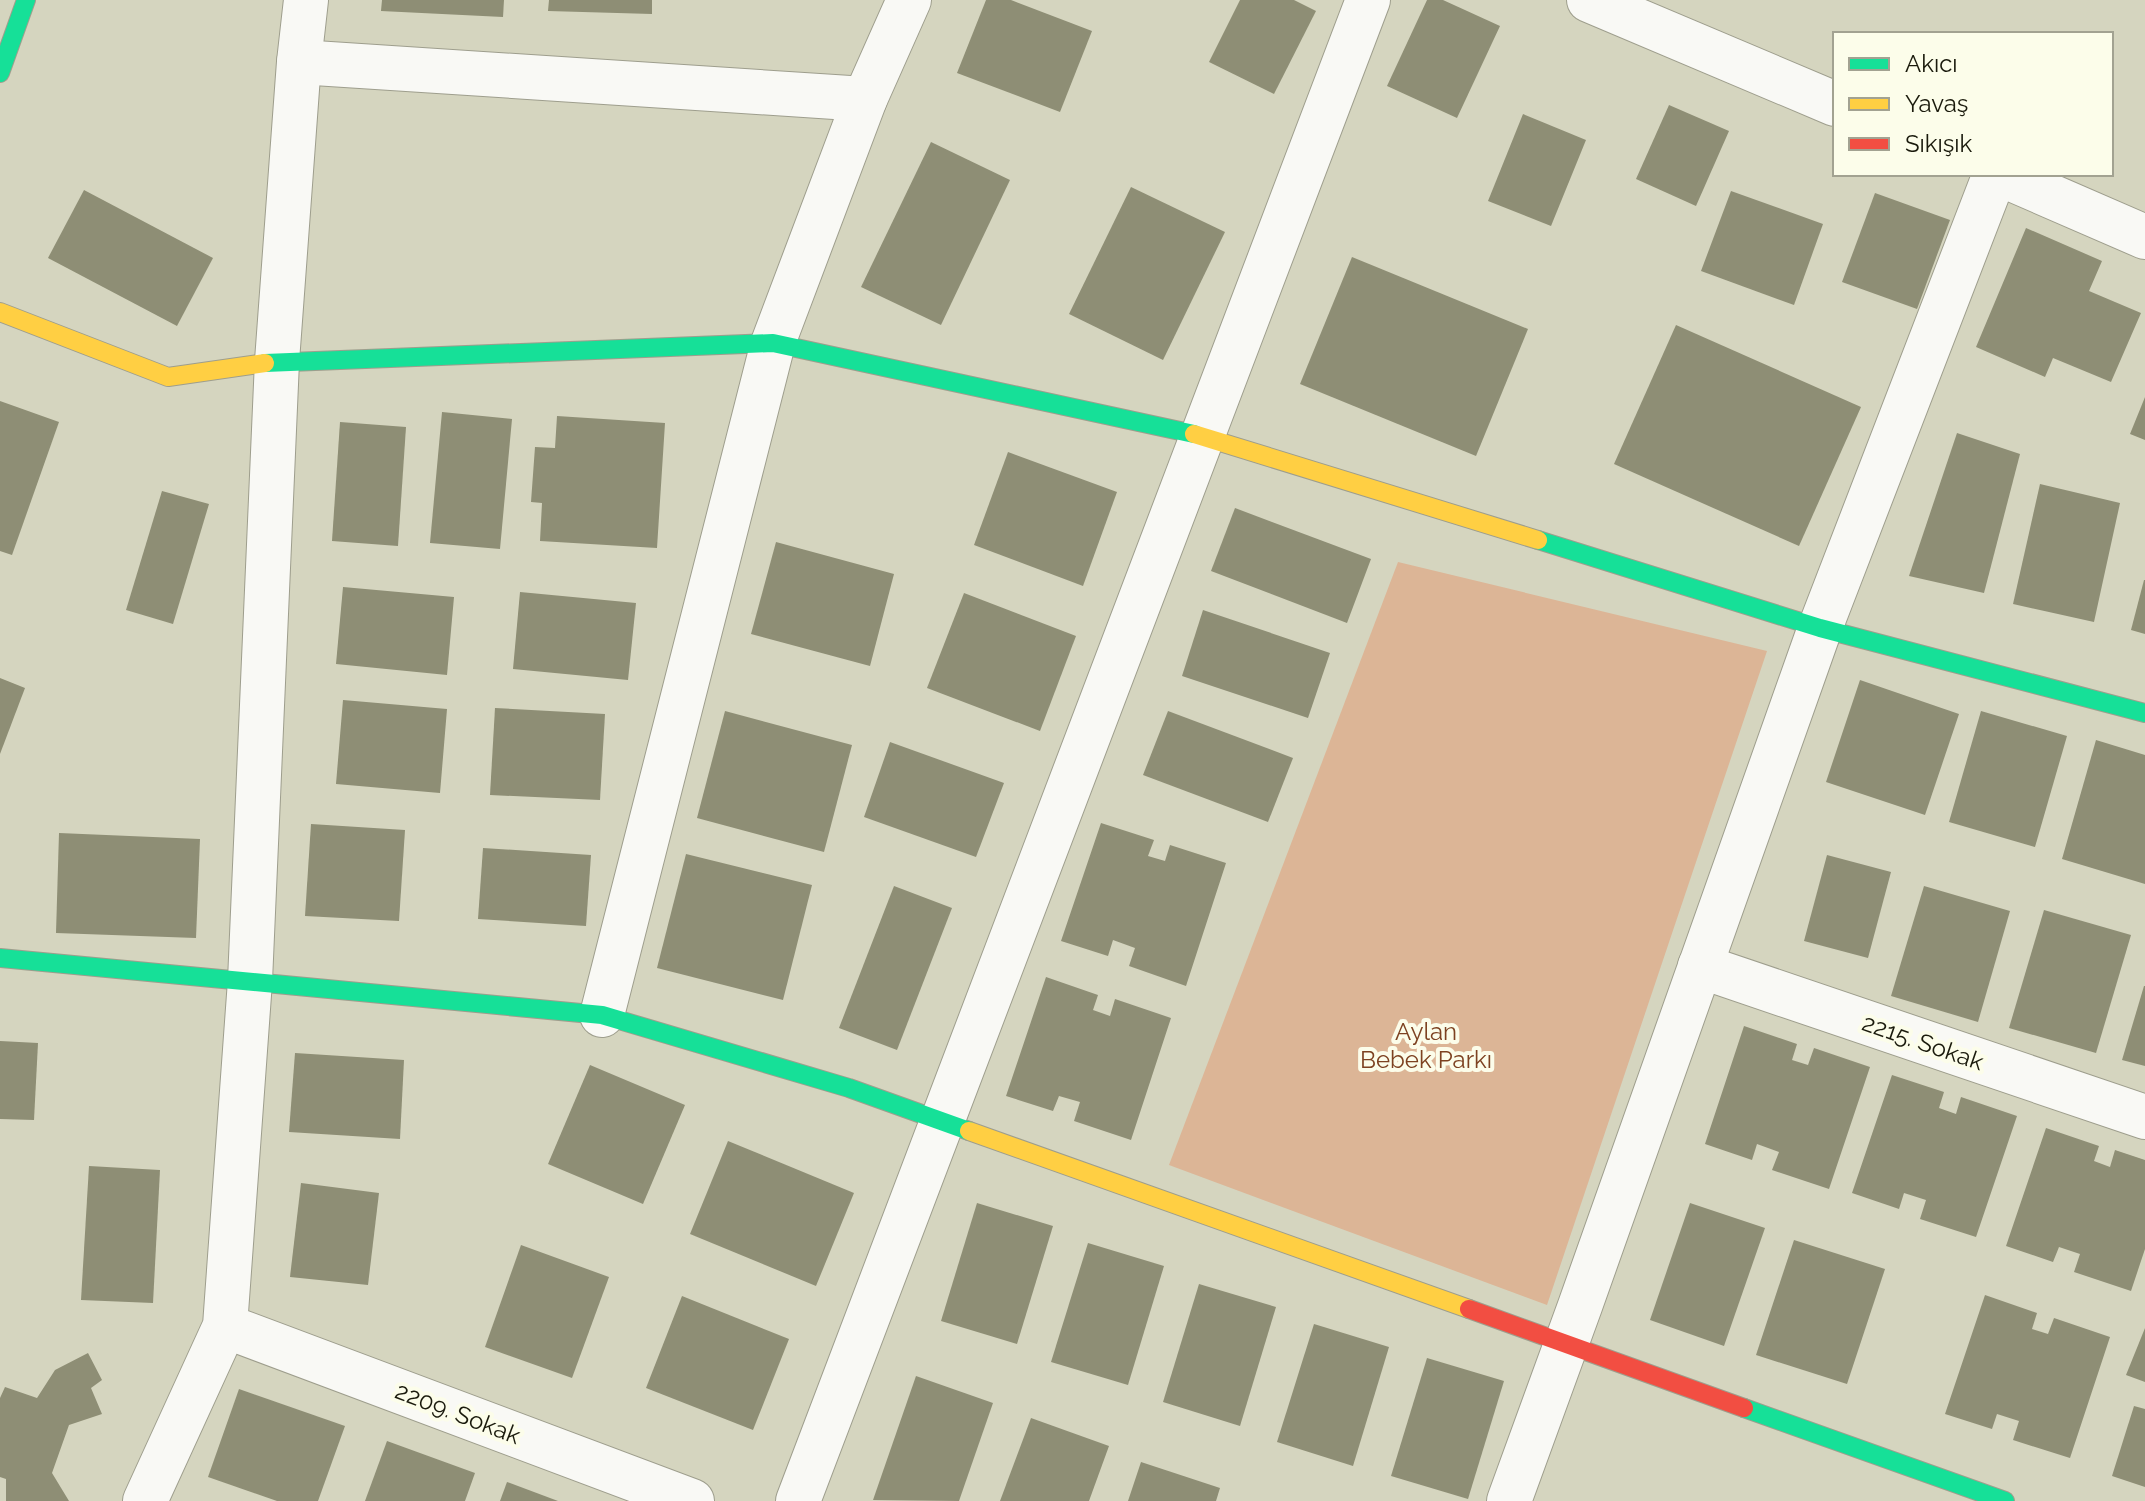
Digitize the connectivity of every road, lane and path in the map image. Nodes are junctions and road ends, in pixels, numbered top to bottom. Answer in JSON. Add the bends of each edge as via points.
{"nodes":[{"id":1,"x":26,"y":0,"type":"edge"},
{"id":2,"x":306,"y":0,"type":"edge"},
{"id":3,"x":909,"y":0,"type":"edge"},
{"id":4,"x":1368,"y":0,"type":"edge"},
{"id":5,"x":1589,"y":0,"type":"edge"},
{"id":6,"x":299,"y":62,"type":"junction"},
{"id":7,"x":0,"y":73,"type":"edge"},
{"id":8,"x":865,"y":99,"type":"junction"},
{"id":9,"x":1833,"y":103,"type":"edge"},
{"id":10,"x":1996,"y":176,"type":"edge"},
{"id":11,"x":2002,"y":176,"type":"edge"},
{"id":12,"x":2145,"y":237,"type":"edge"},
{"id":13,"x":0,"y":312,"type":"edge"},
{"id":14,"x":773,"y":343,"type":"junction"},
{"id":15,"x":277,"y":361,"type":"junction"},
{"id":16,"x":1203,"y":436,"type":"junction"},
{"id":17,"x":1820,"y":628,"type":"junction"},
{"id":18,"x":2145,"y":713,"type":"edge"},
{"id":19,"x":0,"y":958,"type":"edge"},
{"id":20,"x":1700,"y":966,"type":"junction"},
{"id":21,"x":250,"y":981,"type":"junction"},
{"id":22,"x":602,"y":1015,"type":"junction"},
{"id":23,"x":2145,"y":1117,"type":"edge"},
{"id":24,"x":943,"y":1121,"type":"junction"},
{"id":25,"x":225,"y":1326,"type":"junction"},
{"id":26,"x":1566,"y":1344,"type":"junction"},
{"id":27,"x":145,"y":1501,"type":"edge"},
{"id":28,"x":692,"y":1501,"type":"edge"},
{"id":29,"x":798,"y":1501,"type":"edge"},
{"id":30,"x":1509,"y":1501,"type":"edge"},
{"id":31,"x":2005,"y":1501,"type":"edge"}],
"edges":[{"from":1,"to":7,"type":"street"},
{"from":2,"to":6,"type":"street"},
{"from":3,"to":8,"type":"street"},
{"from":4,"to":16,"type":"street"},
{"from":5,"to":9,"type":"street"},
{"from":6,"to":8,"type":"street"},
{"from":6,"to":15,"type":"street"},
{"from":8,"to":14,"type":"street"},
{"from":10,"to":17,"type":"street"},
{"from":11,"to":12,"type":"street"},
{"from":13,"to":15,"type":"street","via":[[168,377]]},
{"from":14,"to":15,"type":"street"},
{"from":14,"to":16,"type":"street"},
{"from":14,"to":22,"type":"street"},
{"from":15,"to":21,"type":"street"},
{"from":16,"to":17,"type":"street"},
{"from":16,"to":24,"type":"street"},
{"from":17,"to":18,"type":"street"},
{"from":17,"to":20,"type":"street"},
{"from":19,"to":21,"type":"street"},
{"from":20,"to":23,"type":"street","name":"2215. Sokak"},
{"from":20,"to":26,"type":"street"},
{"from":21,"to":22,"type":"street"},
{"from":21,"to":25,"type":"street"},
{"from":22,"to":24,"type":"street"},
{"from":24,"to":26,"type":"street"},
{"from":24,"to":29,"type":"street"},
{"from":25,"to":27,"type":"street"},
{"from":25,"to":28,"type":"street","name":"2209. Sokak"},
{"from":26,"to":30,"type":"street"},
{"from":26,"to":31,"type":"street"}]}
